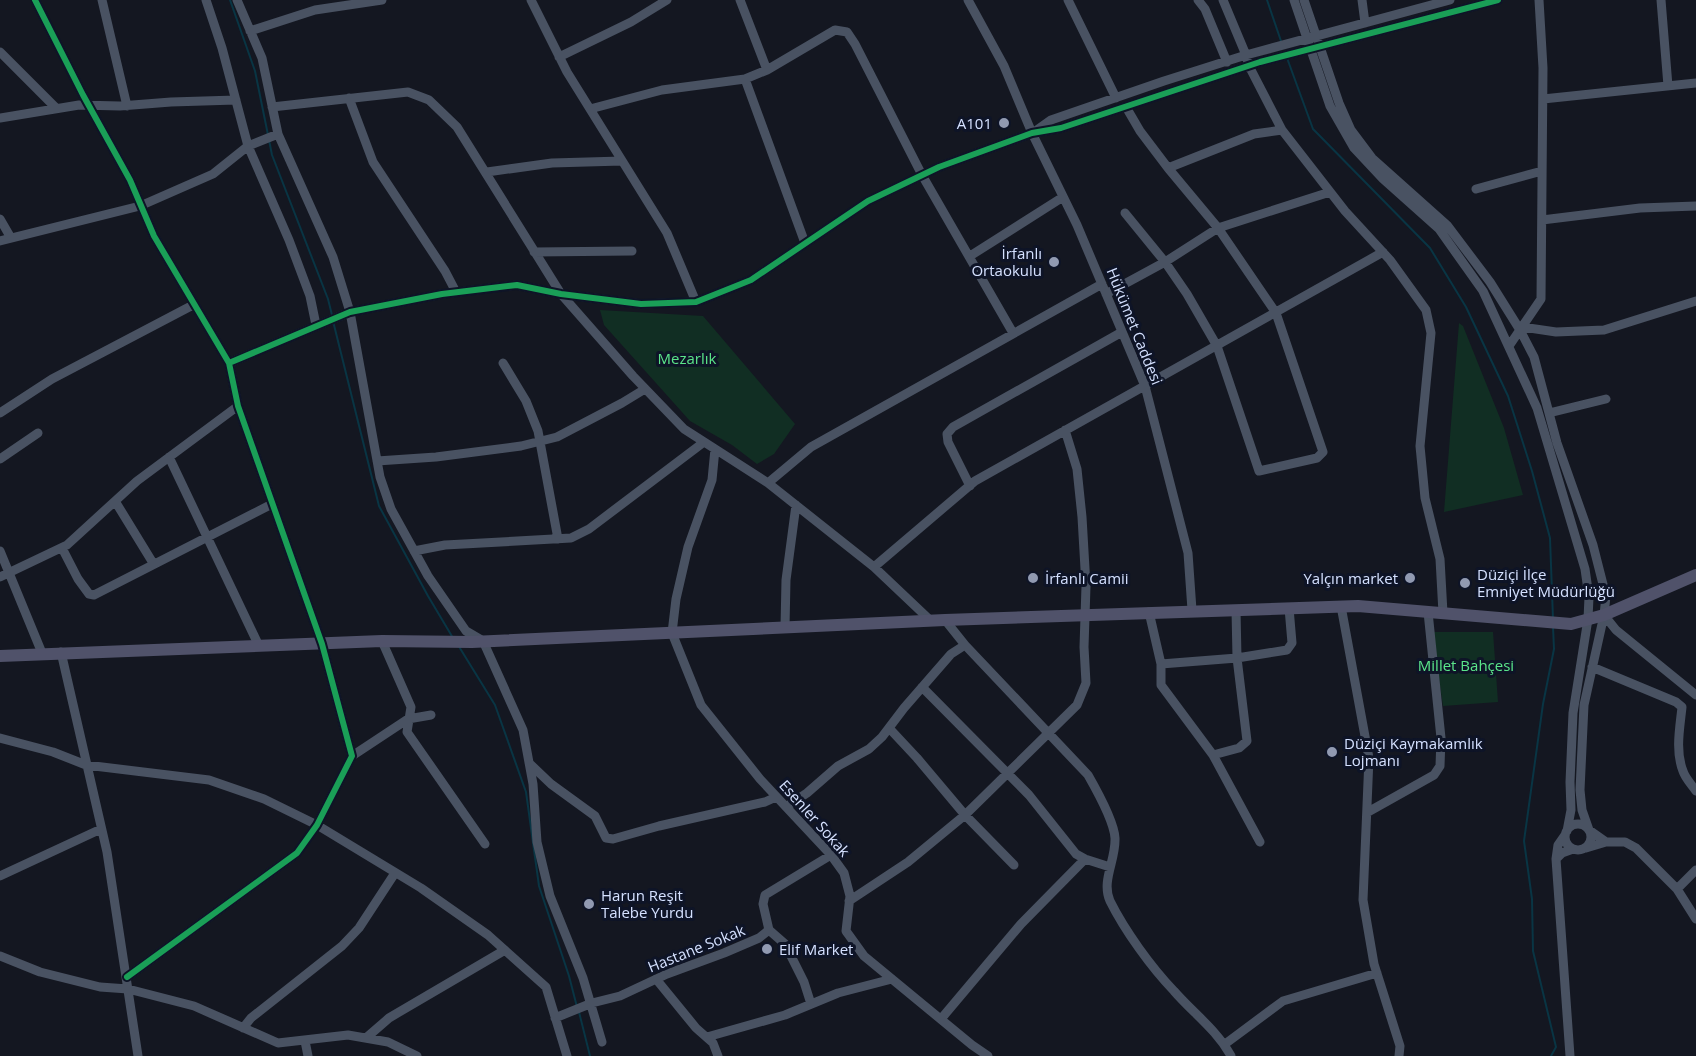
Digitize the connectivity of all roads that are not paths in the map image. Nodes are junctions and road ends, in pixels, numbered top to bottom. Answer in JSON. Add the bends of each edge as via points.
{"nodes":[{"id":1,"x":35,"y":0,"type":"edge"},
{"id":2,"x":102,"y":0,"type":"edge"},
{"id":3,"x":206,"y":0,"type":"edge"},
{"id":4,"x":237,"y":0,"type":"edge"},
{"id":5,"x":382,"y":0,"type":"edge"},
{"id":6,"x":531,"y":0,"type":"edge"},
{"id":7,"x":667,"y":0,"type":"edge"},
{"id":8,"x":740,"y":0,"type":"edge"},
{"id":9,"x":968,"y":0,"type":"edge"},
{"id":10,"x":1068,"y":0,"type":"edge"},
{"id":11,"x":1197,"y":0,"type":"edge"},
{"id":12,"x":1223,"y":0,"type":"edge"},
{"id":13,"x":1294,"y":0,"type":"edge"},
{"id":14,"x":1304,"y":0,"type":"edge"},
{"id":15,"x":1362,"y":0,"type":"edge"},
{"id":16,"x":1450,"y":0,"type":"edge"},
{"id":17,"x":1498,"y":0,"type":"edge"},
{"id":18,"x":1539,"y":0,"type":"edge"},
{"id":19,"x":1660,"y":0,"type":"edge"},
{"id":20,"x":1422,"y":4,"type":"edge"},
{"id":21,"x":1365,"y":23,"type":"junction"},
{"id":22,"x":250,"y":31,"type":"junction"},
{"id":23,"x":1312,"y":38,"type":"junction"},
{"id":24,"x":1315,"y":48,"type":"junction"},
{"id":25,"x":1293,"y":49,"type":"junction"},
{"id":26,"x":0,"y":52,"type":"edge"},
{"id":27,"x":1246,"y":56,"type":"junction"},
{"id":28,"x":559,"y":57,"type":"junction"},
{"id":29,"x":1227,"y":62,"type":"junction"},
{"id":30,"x":1249,"y":66,"type":"junction"},
{"id":31,"x":767,"y":69,"type":"junction"},
{"id":32,"x":745,"y":79,"type":"junction"},
{"id":33,"x":1696,"y":83,"type":"edge"},
{"id":34,"x":1668,"y":86,"type":"junction"},
{"id":35,"x":350,"y":98,"type":"junction"},
{"id":36,"x":1116,"y":98,"type":"junction"},
{"id":37,"x":1543,"y":99,"type":"junction"},
{"id":38,"x":236,"y":100,"type":"junction"},
{"id":39,"x":88,"y":106,"type":"junction"},
{"id":40,"x":127,"y":106,"type":"junction"},
{"id":41,"x":272,"y":107,"type":"junction"},
{"id":42,"x":1126,"y":107,"type":"junction"},
{"id":43,"x":56,"y":108,"type":"junction"},
{"id":44,"x":590,"y":109,"type":"junction"},
{"id":45,"x":0,"y":118,"type":"edge"},
{"id":46,"x":1281,"y":130,"type":"junction"},
{"id":47,"x":1032,"y":133,"type":"junction"},
{"id":48,"x":276,"y":135,"type":"junction"},
{"id":49,"x":251,"y":145,"type":"junction"},
{"id":50,"x":622,"y":161,"type":"junction"},
{"id":51,"x":1168,"y":168,"type":"junction"},
{"id":52,"x":1542,"y":171,"type":"junction"},
{"id":53,"x":486,"y":172,"type":"junction"},
{"id":54,"x":922,"y":175,"type":"junction"},
{"id":55,"x":1476,"y":189,"type":"dead end"},
{"id":56,"x":1330,"y":192,"type":"junction"},
{"id":57,"x":1063,"y":197,"type":"junction"},
{"id":58,"x":140,"y":206,"type":"junction"},
{"id":59,"x":1696,"y":206,"type":"edge"},
{"id":60,"x":1125,"y":213,"type":"dead end"},
{"id":61,"x":0,"y":219,"type":"edge"},
{"id":62,"x":1542,"y":220,"type":"junction"},
{"id":63,"x":1218,"y":228,"type":"junction"},
{"id":64,"x":11,"y":238,"type":"junction"},
{"id":65,"x":0,"y":241,"type":"edge"},
{"id":66,"x":805,"y":243,"type":"junction"},
{"id":67,"x":632,"y":250,"type":"dead end"},
{"id":68,"x":534,"y":252,"type":"junction"},
{"id":69,"x":1383,"y":252,"type":"junction"},
{"id":70,"x":970,"y":256,"type":"junction"},
{"id":71,"x":1165,"y":262,"type":"junction"},
{"id":72,"x":1102,"y":284,"type":"junction"},
{"id":73,"x":456,"y":292,"type":"junction"},
{"id":74,"x":561,"y":294,"type":"junction"},
{"id":75,"x":1106,"y":294,"type":"junction"},
{"id":76,"x":1696,"y":301,"type":"edge"},
{"id":77,"x":696,"y":302,"type":"junction"},
{"id":78,"x":194,"y":305,"type":"junction"},
{"id":79,"x":348,"y":313,"type":"junction"},
{"id":80,"x":1276,"y":313,"type":"junction"},
{"id":81,"x":319,"y":324,"type":"junction"},
{"id":82,"x":1521,"y":328,"type":"junction"},
{"id":83,"x":1122,"y":332,"type":"junction"},
{"id":84,"x":1013,"y":333,"type":"junction"},
{"id":85,"x":1218,"y":346,"type":"junction"},
{"id":86,"x":1509,"y":346,"type":"junction"},
{"id":87,"x":229,"y":363,"type":"junction"},
{"id":88,"x":503,"y":363,"type":"dead end"},
{"id":89,"x":1144,"y":386,"type":"junction"},
{"id":90,"x":645,"y":389,"type":"junction"},
{"id":91,"x":1606,"y":399,"type":"dead end"},
{"id":92,"x":238,"y":406,"type":"junction"},
{"id":93,"x":0,"y":413,"type":"edge"},
{"id":94,"x":1550,"y":413,"type":"junction"},
{"id":95,"x":1065,"y":430,"type":"junction"},
{"id":96,"x":38,"y":433,"type":"dead end"},
{"id":97,"x":540,"y":441,"type":"junction"},
{"id":98,"x":704,"y":442,"type":"junction"},
{"id":99,"x":715,"y":449,"type":"junction"},
{"id":100,"x":169,"y":457,"type":"junction"},
{"id":101,"x":0,"y":459,"type":"edge"},
{"id":102,"x":377,"y":461,"type":"junction"},
{"id":103,"x":768,"y":483,"type":"junction"},
{"id":104,"x":970,"y":486,"type":"junction"},
{"id":105,"x":115,"y":501,"type":"junction"},
{"id":106,"x":272,"y":504,"type":"junction"},
{"id":107,"x":796,"y":505,"type":"junction"},
{"id":108,"x":207,"y":536,"type":"junction"},
{"id":109,"x":558,"y":539,"type":"junction"},
{"id":110,"x":62,"y":548,"type":"junction"},
{"id":111,"x":0,"y":551,"type":"edge"},
{"id":112,"x":414,"y":551,"type":"junction"},
{"id":113,"x":153,"y":563,"type":"junction"},
{"id":114,"x":874,"y":567,"type":"junction"},
{"id":115,"x":4,"y":575,"type":"edge"},
{"id":116,"x":1696,"y":575,"type":"edge"},
{"id":117,"x":1341,"y":606,"type":"junction"},
{"id":118,"x":1289,"y":608,"type":"junction"},
{"id":119,"x":1192,"y":610,"type":"junction"},
{"id":120,"x":1236,"y":610,"type":"junction"},
{"id":121,"x":1149,"y":612,"type":"junction"},
{"id":122,"x":1428,"y":612,"type":"junction"},
{"id":123,"x":1443,"y":613,"type":"junction"},
{"id":124,"x":1086,"y":615,"type":"junction"},
{"id":125,"x":1604,"y":615,"type":"junction"},
{"id":126,"x":1588,"y":619,"type":"junction"},
{"id":127,"x":945,"y":620,"type":"junction"},
{"id":128,"x":931,"y":621,"type":"junction"},
{"id":129,"x":785,"y":627,"type":"junction"},
{"id":130,"x":672,"y":633,"type":"junction"},
{"id":131,"x":382,"y":641,"type":"junction"},
{"id":132,"x":477,"y":642,"type":"junction"},
{"id":133,"x":322,"y":644,"type":"junction"},
{"id":134,"x":965,"y":645,"type":"junction"},
{"id":135,"x":259,"y":646,"type":"junction"},
{"id":136,"x":61,"y":652,"type":"junction"},
{"id":137,"x":42,"y":653,"type":"junction"},
{"id":138,"x":0,"y":656,"type":"edge"},
{"id":139,"x":1237,"y":658,"type":"junction"},
{"id":140,"x":1161,"y":664,"type":"junction"},
{"id":141,"x":1592,"y":667,"type":"junction"},
{"id":142,"x":922,"y":687,"type":"junction"},
{"id":143,"x":1696,"y":695,"type":"edge"},
{"id":144,"x":431,"y":715,"type":"dead end"},
{"id":145,"x":408,"y":719,"type":"junction"},
{"id":146,"x":890,"y":728,"type":"junction"},
{"id":147,"x":1049,"y":732,"type":"junction"},
{"id":148,"x":0,"y":738,"type":"edge"},
{"id":149,"x":1213,"y":755,"type":"junction"},
{"id":150,"x":352,"y":756,"type":"junction"},
{"id":151,"x":529,"y":763,"type":"junction"},
{"id":152,"x":86,"y":765,"type":"junction"},
{"id":153,"x":1007,"y":774,"type":"junction"},
{"id":154,"x":1696,"y":791,"type":"edge"},
{"id":155,"x":776,"y":797,"type":"junction"},
{"id":156,"x":786,"y":807,"type":"junction"},
{"id":157,"x":1368,"y":812,"type":"junction"},
{"id":158,"x":965,"y":815,"type":"junction"},
{"id":159,"x":317,"y":825,"type":"junction"},
{"id":160,"x":101,"y":829,"type":"junction"},
{"id":161,"x":1588,"y":830,"type":"junction"},
{"id":162,"x":1566,"y":833,"type":"junction"},
{"id":163,"x":1260,"y":842,"type":"dead end"},
{"id":164,"x":1606,"y":842,"type":"junction"},
{"id":165,"x":485,"y":844,"type":"dead end"},
{"id":166,"x":1586,"y":848,"type":"junction"},
{"id":167,"x":1573,"y":849,"type":"junction"},
{"id":168,"x":831,"y":855,"type":"junction"},
{"id":169,"x":1085,"y":859,"type":"junction"},
{"id":170,"x":1556,"y":859,"type":"junction"},
{"id":171,"x":1014,"y":865,"type":"dead end"},
{"id":172,"x":1110,"y":867,"type":"junction"},
{"id":173,"x":1696,"y":870,"type":"edge"},
{"id":174,"x":395,"y":873,"type":"junction"},
{"id":175,"x":0,"y":876,"type":"edge"},
{"id":176,"x":1677,"y":889,"type":"junction"},
{"id":177,"x":849,"y":901,"type":"junction"},
{"id":178,"x":1696,"y":919,"type":"edge"},
{"id":179,"x":769,"y":930,"type":"junction"},
{"id":180,"x":505,"y":950,"type":"junction"},
{"id":181,"x":0,"y":956,"type":"edge"},
{"id":182,"x":1377,"y":973,"type":"junction"},
{"id":183,"x":127,"y":977,"type":"junction"},
{"id":184,"x":656,"y":979,"type":"junction"},
{"id":185,"x":892,"y":979,"type":"junction"},
{"id":186,"x":128,"y":989,"type":"junction"},
{"id":187,"x":592,"y":1003,"type":"junction"},
{"id":188,"x":811,"y":1004,"type":"junction"},
{"id":189,"x":555,"y":1018,"type":"junction"},
{"id":190,"x":941,"y":1019,"type":"junction"},
{"id":191,"x":243,"y":1028,"type":"junction"},
{"id":192,"x":707,"y":1037,"type":"junction"},
{"id":193,"x":366,"y":1038,"type":"junction"},
{"id":194,"x":305,"y":1041,"type":"junction"},
{"id":195,"x":602,"y":1042,"type":"dead end"},
{"id":196,"x":1225,"y":1044,"type":"junction"},
{"id":197,"x":1570,"y":1053,"type":"edge"},
{"id":198,"x":138,"y":1056,"type":"edge"},
{"id":199,"x":308,"y":1056,"type":"edge"},
{"id":200,"x":417,"y":1056,"type":"edge"},
{"id":201,"x":567,"y":1056,"type":"edge"},
{"id":202,"x":718,"y":1056,"type":"edge"},
{"id":203,"x":988,"y":1056,"type":"edge"},
{"id":204,"x":1231,"y":1056,"type":"edge"},
{"id":205,"x":1399,"y":1056,"type":"edge"},
{"id":206,"x":1578,"y":1056,"type":"edge"}],
"edges":[{"from":1,"to":39,"type":"street"},
{"from":2,"to":40,"type":"street"},
{"from":3,"to":38,"type":"street"},
{"from":4,"to":22,"type":"street"},
{"from":5,"to":22,"type":"street","via":[[315,10]]},
{"from":6,"to":28,"type":"street"},
{"from":7,"to":28,"type":"street"},
{"from":8,"to":31,"type":"street"},
{"from":9,"to":47,"type":"street","name":"Hükümet Caddesi","via":[[1004,66]]},
{"from":10,"to":36,"type":"street"},
{"from":11,"to":29,"type":"street","via":[[1205,9]]},
{"from":12,"to":27,"type":"street"},
{"from":13,"to":23,"type":"street"},
{"from":14,"to":23,"type":"street"},
{"from":15,"to":21,"type":"street"},
{"from":16,"to":20,"type":"street"},
{"from":17,"to":24,"type":"street"},
{"from":18,"to":37,"type":"street"},
{"from":19,"to":34,"type":"street"},
{"from":20,"to":21,"type":"street"},
{"from":21,"to":23,"type":"street"},
{"from":22,"to":41,"type":"street","via":[[262,58]]},
{"from":23,"to":24,"type":"street"},
{"from":23,"to":25,"type":"street"},
{"from":24,"to":25,"type":"street"},
{"from":24,"to":82,"type":"street","via":[[1362,146],[1447,225]]},
{"from":24,"to":86,"type":"street","via":[[1330,106],[1354,148],[1439,229],[1483,291]]},
{"from":25,"to":27,"type":"street"},
{"from":25,"to":30,"type":"street"},
{"from":26,"to":43,"type":"street"},
{"from":27,"to":29,"type":"street"},
{"from":27,"to":30,"type":"street"},
{"from":28,"to":44,"type":"street"},
{"from":29,"to":36,"type":"street"},
{"from":30,"to":42,"type":"street"},
{"from":30,"to":46,"type":"street"},
{"from":31,"to":32,"type":"street"},
{"from":31,"to":54,"type":"street","via":[[835,30],[847,32]]},
{"from":32,"to":44,"type":"street","via":[[662,90]]},
{"from":32,"to":66,"type":"street"},
{"from":33,"to":34,"type":"street"},
{"from":34,"to":37,"type":"street"},
{"from":35,"to":41,"type":"street"},
{"from":35,"to":53,"type":"street","via":[[408,92],[429,100],[458,127]]},
{"from":35,"to":73,"type":"street","via":[[373,162]]},
{"from":36,"to":47,"type":"street","via":[[1051,120]]},
{"from":37,"to":52,"type":"street"},
{"from":38,"to":40,"type":"street"},
{"from":38,"to":49,"type":"street"},
{"from":39,"to":40,"type":"street"},
{"from":39,"to":43,"type":"street"},
{"from":39,"to":58,"type":"street","via":[[130,180]]},
{"from":41,"to":48,"type":"street"},
{"from":42,"to":47,"type":"street"},
{"from":42,"to":51,"type":"street"},
{"from":43,"to":45,"type":"street"},
{"from":44,"to":50,"type":"street"},
{"from":46,"to":51,"type":"street","via":[[1254,134]]},
{"from":46,"to":56,"type":"street"},
{"from":47,"to":54,"type":"street"},
{"from":47,"to":57,"type":"street","name":"Hükümet Caddesi"},
{"from":48,"to":49,"type":"street"},
{"from":48,"to":79,"type":"street","via":[[333,257]]},
{"from":49,"to":58,"type":"street","via":[[213,174]]},
{"from":49,"to":81,"type":"street"},
{"from":50,"to":53,"type":"street","via":[[552,163]]},
{"from":50,"to":77,"type":"street","via":[[667,233]]},
{"from":51,"to":63,"type":"street"},
{"from":52,"to":55,"type":"street"},
{"from":52,"to":62,"type":"street"},
{"from":53,"to":68,"type":"street"},
{"from":54,"to":66,"type":"street","via":[[868,201]]},
{"from":54,"to":70,"type":"street"},
{"from":56,"to":63,"type":"street"},
{"from":56,"to":69,"type":"street"},
{"from":57,"to":70,"type":"street"},
{"from":57,"to":72,"type":"street","name":"Hükümet Caddesi"},
{"from":58,"to":64,"type":"street"},
{"from":58,"to":78,"type":"street"},
{"from":59,"to":62,"type":"street","via":[[1640,208]]},
{"from":60,"to":71,"type":"street"},
{"from":61,"to":64,"type":"street"},
{"from":62,"to":82,"type":"street","via":[[1541,299]]},
{"from":63,"to":71,"type":"street"},
{"from":63,"to":80,"type":"street"},
{"from":64,"to":65,"type":"street"},
{"from":66,"to":77,"type":"street","via":[[751,280]]},
{"from":67,"to":68,"type":"street"},
{"from":68,"to":74,"type":"street"},
{"from":69,"to":80,"type":"street"},
{"from":69,"to":123,"type":"street","via":[[1426,310],[1431,333],[1420,446],[1425,498],[1440,559]]},
{"from":70,"to":84,"type":"street"},
{"from":71,"to":75,"type":"street"},
{"from":71,"to":85,"type":"street"},
{"from":72,"to":75,"type":"street","name":"Hükümet Caddesi"},
{"from":72,"to":84,"type":"street"},
{"from":73,"to":74,"type":"street","via":[[518,285]]},
{"from":73,"to":79,"type":"street"},
{"from":74,"to":77,"type":"street","via":[[641,304]]},
{"from":74,"to":90,"type":"street"},
{"from":75,"to":83,"type":"street","name":"Hükümet Caddesi"},
{"from":76,"to":82,"type":"street","via":[[1604,330],[1556,332]]},
{"from":78,"to":87,"type":"street"},
{"from":78,"to":93,"type":"street","via":[[52,379]]},
{"from":79,"to":81,"type":"street"},
{"from":79,"to":102,"type":"street"},
{"from":80,"to":85,"type":"street"},
{"from":80,"to":85,"type":"street","via":[[1323,452],[1317,458],[1259,471]]},
{"from":81,"to":87,"type":"street"},
{"from":82,"to":86,"type":"street"},
{"from":82,"to":94,"type":"street"},
{"from":83,"to":89,"type":"street","name":"Hükümet Caddesi"},
{"from":83,"to":104,"type":"street","via":[[953,427],[947,434],[948,442]]},
{"from":84,"to":103,"type":"street","via":[[811,447]]},
{"from":85,"to":89,"type":"street"},
{"from":86,"to":126,"type":"street","via":[[1538,408],[1585,569]]},
{"from":87,"to":92,"type":"street"},
{"from":88,"to":97,"type":"street","via":[[526,401]]},
{"from":89,"to":95,"type":"street"},
{"from":89,"to":119,"type":"street","name":"Hükümet Caddesi","via":[[1188,553]]},
{"from":90,"to":97,"type":"street","via":[[557,437]]},
{"from":90,"to":98,"type":"street","via":[[684,429]]},
{"from":91,"to":94,"type":"street"},
{"from":92,"to":100,"type":"street"},
{"from":92,"to":106,"type":"street"},
{"from":94,"to":125,"type":"street","via":[[1593,545],[1606,596]]},
{"from":95,"to":104,"type":"street"},
{"from":95,"to":124,"type":"street","via":[[1077,469]]},
{"from":96,"to":101,"type":"street"},
{"from":97,"to":102,"type":"street","via":[[436,457]]},
{"from":97,"to":109,"type":"street"},
{"from":98,"to":99,"type":"street"},
{"from":98,"to":109,"type":"street","via":[[589,529],[571,538]]},
{"from":99,"to":103,"type":"street"},
{"from":99,"to":130,"type":"street","via":[[712,480],[685,558]]},
{"from":100,"to":105,"type":"street"},
{"from":100,"to":108,"type":"street"},
{"from":102,"to":112,"type":"street","via":[[391,509]]},
{"from":103,"to":107,"type":"street"},
{"from":104,"to":114,"type":"street"},
{"from":105,"to":110,"type":"street"},
{"from":105,"to":113,"type":"street"},
{"from":106,"to":108,"type":"street"},
{"from":106,"to":133,"type":"street"},
{"from":107,"to":114,"type":"street"},
{"from":107,"to":129,"type":"street","via":[[786,580]]},
{"from":108,"to":113,"type":"street"},
{"from":108,"to":135,"type":"street"},
{"from":109,"to":112,"type":"street","via":[[445,545]]},
{"from":110,"to":113,"type":"street","via":[[78,579],[94,595]]},
{"from":110,"to":115,"type":"street"},
{"from":111,"to":115,"type":"street"},
{"from":112,"to":132,"type":"street"},
{"from":114,"to":128,"type":"street"},
{"from":115,"to":137,"type":"street"},
{"from":116,"to":125,"type":"main road"},
{"from":117,"to":118,"type":"main road"},
{"from":117,"to":122,"type":"main road"},
{"from":117,"to":157,"type":"street","via":[[1369,758]]},
{"from":118,"to":120,"type":"main road"},
{"from":118,"to":139,"type":"street","via":[[1292,643],[1287,650]]},
{"from":119,"to":120,"type":"main road"},
{"from":119,"to":121,"type":"main road"},
{"from":120,"to":139,"type":"street"},
{"from":121,"to":124,"type":"main road"},
{"from":121,"to":140,"type":"street"},
{"from":122,"to":123,"type":"main road"},
{"from":122,"to":157,"type":"street","via":[[1441,738],[1440,766],[1434,775]]},
{"from":123,"to":126,"type":"main road","via":[[1571,624]]},
{"from":124,"to":127,"type":"main road"},
{"from":124,"to":147,"type":"street","via":[[1086,683],[1077,705]]},
{"from":125,"to":126,"type":"main road"},
{"from":125,"to":141,"type":"street"},
{"from":125,"to":143,"type":"street","via":[[1616,630]]},
{"from":126,"to":162,"type":"street","via":[[1574,713],[1571,810]]},
{"from":127,"to":128,"type":"main road"},
{"from":127,"to":134,"type":"street"},
{"from":128,"to":129,"type":"main road"},
{"from":129,"to":130,"type":"main road"},
{"from":130,"to":132,"type":"main road"},
{"from":130,"to":155,"type":"street","name":"Esenler Sokak","via":[[701,705]]},
{"from":131,"to":132,"type":"main road"},
{"from":131,"to":133,"type":"main road"},
{"from":131,"to":145,"type":"street","via":[[411,706]]},
{"from":132,"to":151,"type":"street","via":[[523,730]]},
{"from":133,"to":135,"type":"main road"},
{"from":133,"to":150,"type":"street"},
{"from":134,"to":142,"type":"street","via":[[951,654]]},
{"from":134,"to":147,"type":"street"},
{"from":135,"to":136,"type":"main road"},
{"from":136,"to":137,"type":"main road"},
{"from":136,"to":152,"type":"street"},
{"from":137,"to":138,"type":"main road"},
{"from":139,"to":140,"type":"street"},
{"from":139,"to":149,"type":"street","via":[[1246,741],[1239,748]]},
{"from":140,"to":149,"type":"street","via":[[1161,685]]},
{"from":141,"to":154,"type":"street","via":[[1682,707],[1680,760]]},
{"from":141,"to":161,"type":"street","via":[[1584,705],[1580,790]]},
{"from":142,"to":146,"type":"street"},
{"from":142,"to":153,"type":"street"},
{"from":144,"to":145,"type":"street"},
{"from":145,"to":150,"type":"street"},
{"from":145,"to":165,"type":"street","via":[[407,732]]},
{"from":146,"to":156,"type":"street","via":[[869,749],[838,766]]},
{"from":146,"to":158,"type":"street"},
{"from":147,"to":153,"type":"street"},
{"from":147,"to":172,"type":"street","via":[[1088,776],[1100,796],[1115,838]]},
{"from":148,"to":152,"type":"street"},
{"from":149,"to":163,"type":"street"},
{"from":150,"to":159,"type":"street"},
{"from":151,"to":155,"type":"street","via":[[595,816],[606,838],[613,839]]},
{"from":151,"to":187,"type":"street","via":[[537,842],[549,896]]},
{"from":152,"to":159,"type":"street","via":[[208,780],[264,799]]},
{"from":152,"to":160,"type":"street"},
{"from":153,"to":158,"type":"street"},
{"from":153,"to":169,"type":"street","via":[[1076,854]]},
{"from":155,"to":156,"type":"street","name":"Esenler Sokak"},
{"from":156,"to":168,"type":"street","name":"Esenler Sokak"},
{"from":157,"to":182,"type":"street","via":[[1364,900]]},
{"from":158,"to":171,"type":"street"},
{"from":158,"to":177,"type":"street","via":[[908,862]]},
{"from":159,"to":174,"type":"street"},
{"from":159,"to":183,"type":"street","via":[[297,853]]},
{"from":160,"to":175,"type":"street"},
{"from":160,"to":183,"type":"street"},
{"from":161,"to":162,"type":"street","via":[[1577,824]]},
{"from":161,"to":164,"type":"street"},
{"from":161,"to":166,"type":"street","via":[[1591,837]]},
{"from":162,"to":167,"type":"street","via":[[1566,843]]},
{"from":162,"to":170,"type":"street","via":[[1558,845]]},
{"from":164,"to":166,"type":"street"},
{"from":164,"to":176,"type":"street","via":[[1624,842],[1636,848]]},
{"from":166,"to":167,"type":"street"},
{"from":167,"to":170,"type":"street"},
{"from":168,"to":177,"type":"street","name":"Esenler Sokak","via":[[844,873]]},
{"from":168,"to":179,"type":"street","via":[[765,895],[763,904]]},
{"from":169,"to":172,"type":"street"},
{"from":169,"to":190,"type":"street","via":[[1021,924]]},
{"from":170,"to":197,"type":"street"},
{"from":172,"to":196,"type":"street","via":[[1106,890],[1140,948],[1174,992]]},
{"from":173,"to":176,"type":"street"},
{"from":174,"to":180,"type":"street"},
{"from":174,"to":191,"type":"street","via":[[354,934]]},
{"from":176,"to":178,"type":"street"},
{"from":177,"to":185,"type":"street","name":"Esenler Sokak","via":[[846,931],[864,956]]},
{"from":179,"to":184,"type":"street","name":"Hastane Sokak","via":[[759,938]]},
{"from":179,"to":188,"type":"street","via":[[785,944]]},
{"from":180,"to":189,"type":"street","via":[[546,987]]},
{"from":180,"to":193,"type":"street","via":[[389,1018]]},
{"from":181,"to":186,"type":"street","via":[[40,972],[100,987]]},
{"from":182,"to":196,"type":"street","via":[[1283,1001]]},
{"from":182,"to":205,"type":"street","via":[[1400,1046]]},
{"from":183,"to":186,"type":"street"},
{"from":184,"to":187,"type":"street","name":"Hastane Sokak","via":[[620,996]]},
{"from":184,"to":192,"type":"street"},
{"from":185,"to":188,"type":"street"},
{"from":185,"to":190,"type":"street","name":"Esenler Sokak"},
{"from":186,"to":191,"type":"street","via":[[194,1006]]},
{"from":186,"to":198,"type":"street"},
{"from":187,"to":189,"type":"street","name":"Hastane Sokak"},
{"from":187,"to":195,"type":"street"},
{"from":188,"to":192,"type":"street"},
{"from":189,"to":201,"type":"street"},
{"from":190,"to":203,"type":"street","name":"Esenler Sokak"},
{"from":191,"to":194,"type":"street","via":[[278,1043]]},
{"from":192,"to":202,"type":"street"},
{"from":193,"to":194,"type":"street","via":[[348,1035]]},
{"from":193,"to":200,"type":"street","via":[[388,1042]]},
{"from":194,"to":199,"type":"street"},
{"from":196,"to":204,"type":"street"},
{"from":197,"to":206,"type":"street"}]}
